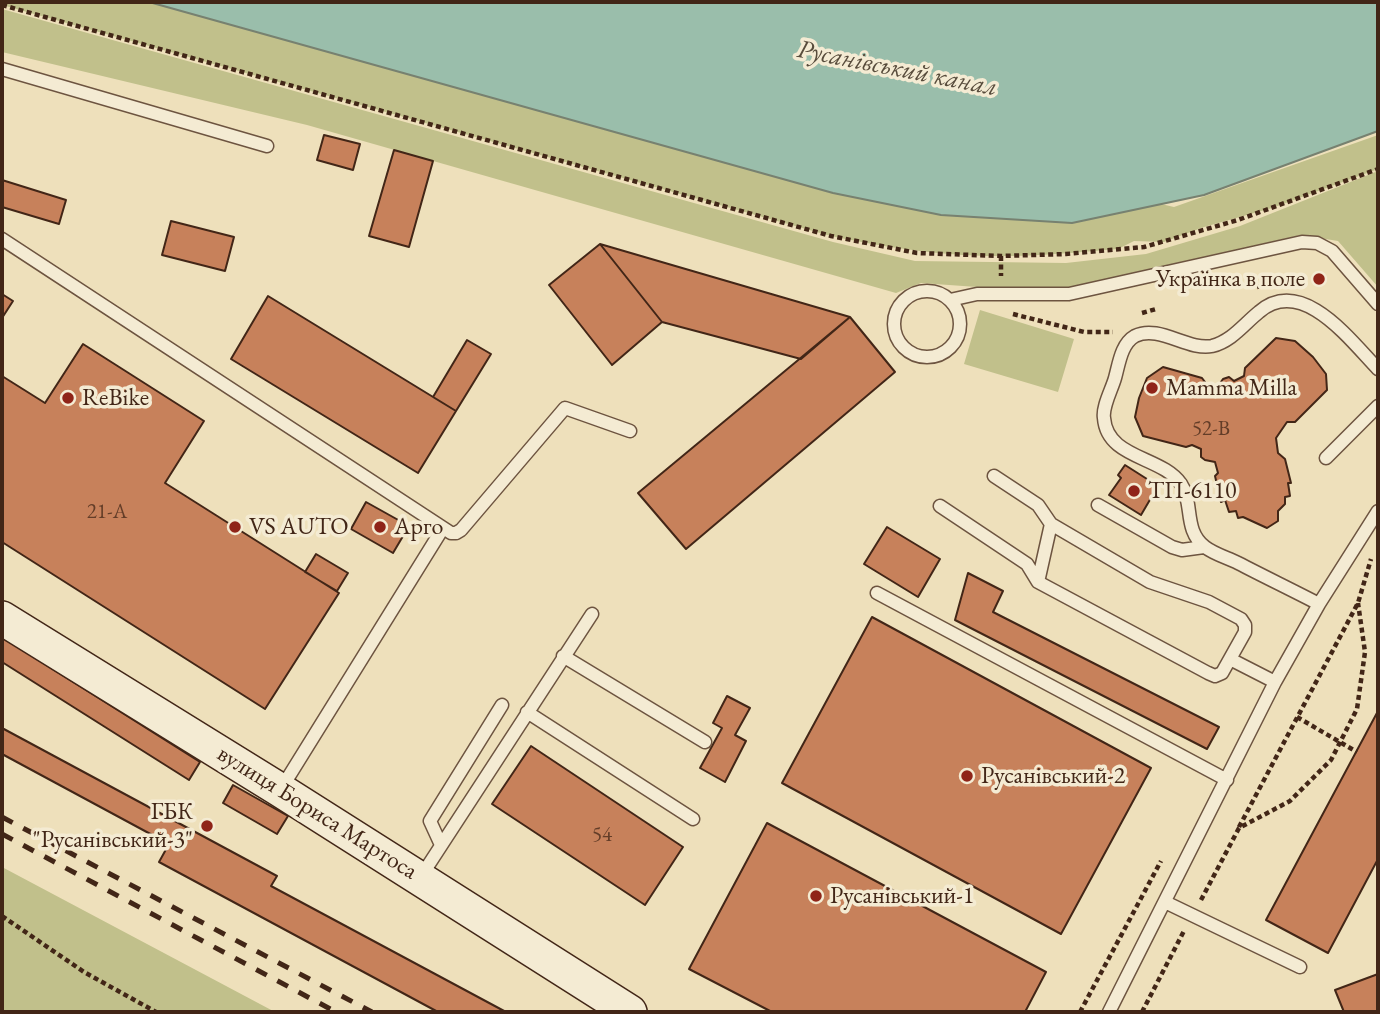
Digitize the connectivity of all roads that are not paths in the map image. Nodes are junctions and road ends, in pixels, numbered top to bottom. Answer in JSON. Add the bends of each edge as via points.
{"nodes":[{"id":1,"x":2,"y":69,"type":"edge"},
{"id":2,"x":267,"y":146,"type":"dead end"},
{"id":3,"x":2,"y":239,"type":"edge"},
{"id":4,"x":950,"y":300,"type":"junction"},
{"id":5,"x":1378,"y":304,"type":"edge"},
{"id":6,"x":1378,"y":369,"type":"edge"},
{"id":7,"x":1378,"y":407,"type":"edge"},
{"id":8,"x":630,"y":431,"type":"dead end"},
{"id":9,"x":1326,"y":458,"type":"dead end"},
{"id":10,"x":994,"y":476,"type":"dead end"},
{"id":11,"x":1098,"y":505,"type":"dead end"},
{"id":12,"x":940,"y":506,"type":"dead end"},
{"id":13,"x":1378,"y":512,"type":"edge"},
{"id":14,"x":1051,"y":524,"type":"junction"},
{"id":15,"x":443,"y":528,"type":"junction"},
{"id":16,"x":1204,"y":547,"type":"junction"},
{"id":17,"x":1038,"y":582,"type":"junction"},
{"id":18,"x":877,"y":593,"type":"dead end"},
{"id":19,"x":1319,"y":604,"type":"junction"},
{"id":20,"x":592,"y":614,"type":"dead end"},
{"id":21,"x":2,"y":618,"type":"edge"},
{"id":22,"x":563,"y":656,"type":"junction"},
{"id":23,"x":1230,"y":659,"type":"junction"},
{"id":24,"x":1275,"y":682,"type":"junction"},
{"id":25,"x":502,"y":705,"type":"dead end"},
{"id":26,"x":527,"y":712,"type":"junction"},
{"id":27,"x":705,"y":742,"type":"dead end"},
{"id":28,"x":1227,"y":780,"type":"junction"},
{"id":29,"x":281,"y":790,"type":"junction"},
{"id":30,"x":694,"y":819,"type":"dead end"},
{"id":31,"x":441,"y":845,"type":"junction"},
{"id":32,"x":420,"y":878,"type":"junction"},
{"id":33,"x":1165,"y":902,"type":"junction"},
{"id":34,"x":1300,"y":967,"type":"dead end"},
{"id":35,"x":630,"y":1012,"type":"edge"},
{"id":36,"x":1109,"y":1012,"type":"edge"}],
"edges":[{"from":1,"to":2,"type":"lane"},
{"from":3,"to":15,"type":"lane"},
{"from":4,"to":4,"type":"lane","via":[[922,291],[901,304],[894,327],[905,349],[926,358],[949,349],[960,326]]},
{"from":4,"to":5,"type":"lane","via":[[977,294],[1069,294],[1302,242],[1332,251]]},
{"from":6,"to":16,"type":"lane","via":[[1333,322],[1304,302],[1282,300],[1261,309],[1219,344],[1205,347],[1150,333],[1137,335],[1126,344],[1103,417],[1108,434],[1122,449],[1171,473],[1183,486],[1191,529]]},
{"from":7,"to":9,"type":"lane"},
{"from":8,"to":15,"type":"lane","via":[[565,408],[461,530]]},
{"from":10,"to":14,"type":"lane","via":[[1038,505]]},
{"from":11,"to":16,"type":"lane","via":[[1172,547]]},
{"from":12,"to":17,"type":"lane","via":[[1027,564]]},
{"from":13,"to":19,"type":"lane"},
{"from":14,"to":17,"type":"lane"},
{"from":14,"to":23,"type":"lane","via":[[1150,582],[1209,602],[1241,619],[1245,632]]},
{"from":15,"to":29,"type":"lane"},
{"from":16,"to":19,"type":"lane"},
{"from":17,"to":23,"type":"lane","via":[[1215,676]]},
{"from":18,"to":28,"type":"lane"},
{"from":19,"to":24,"type":"lane"},
{"from":20,"to":22,"type":"lane"},
{"from":21,"to":29,"type":"main road","name":"вулиця Бориса Мартоса"},
{"from":22,"to":26,"type":"lane"},
{"from":22,"to":27,"type":"lane"},
{"from":23,"to":24,"type":"lane"},
{"from":24,"to":28,"type":"lane"},
{"from":25,"to":31,"type":"lane","via":[[430,821]]},
{"from":26,"to":30,"type":"lane"},
{"from":26,"to":31,"type":"lane"},
{"from":28,"to":33,"type":"lane"},
{"from":29,"to":32,"type":"main road","name":"вулиця Бориса Мартоса"},
{"from":31,"to":32,"type":"lane"},
{"from":32,"to":35,"type":"main road","name":"вулиця Бориса Мартоса"},
{"from":33,"to":34,"type":"lane"},
{"from":33,"to":36,"type":"lane"}]}
